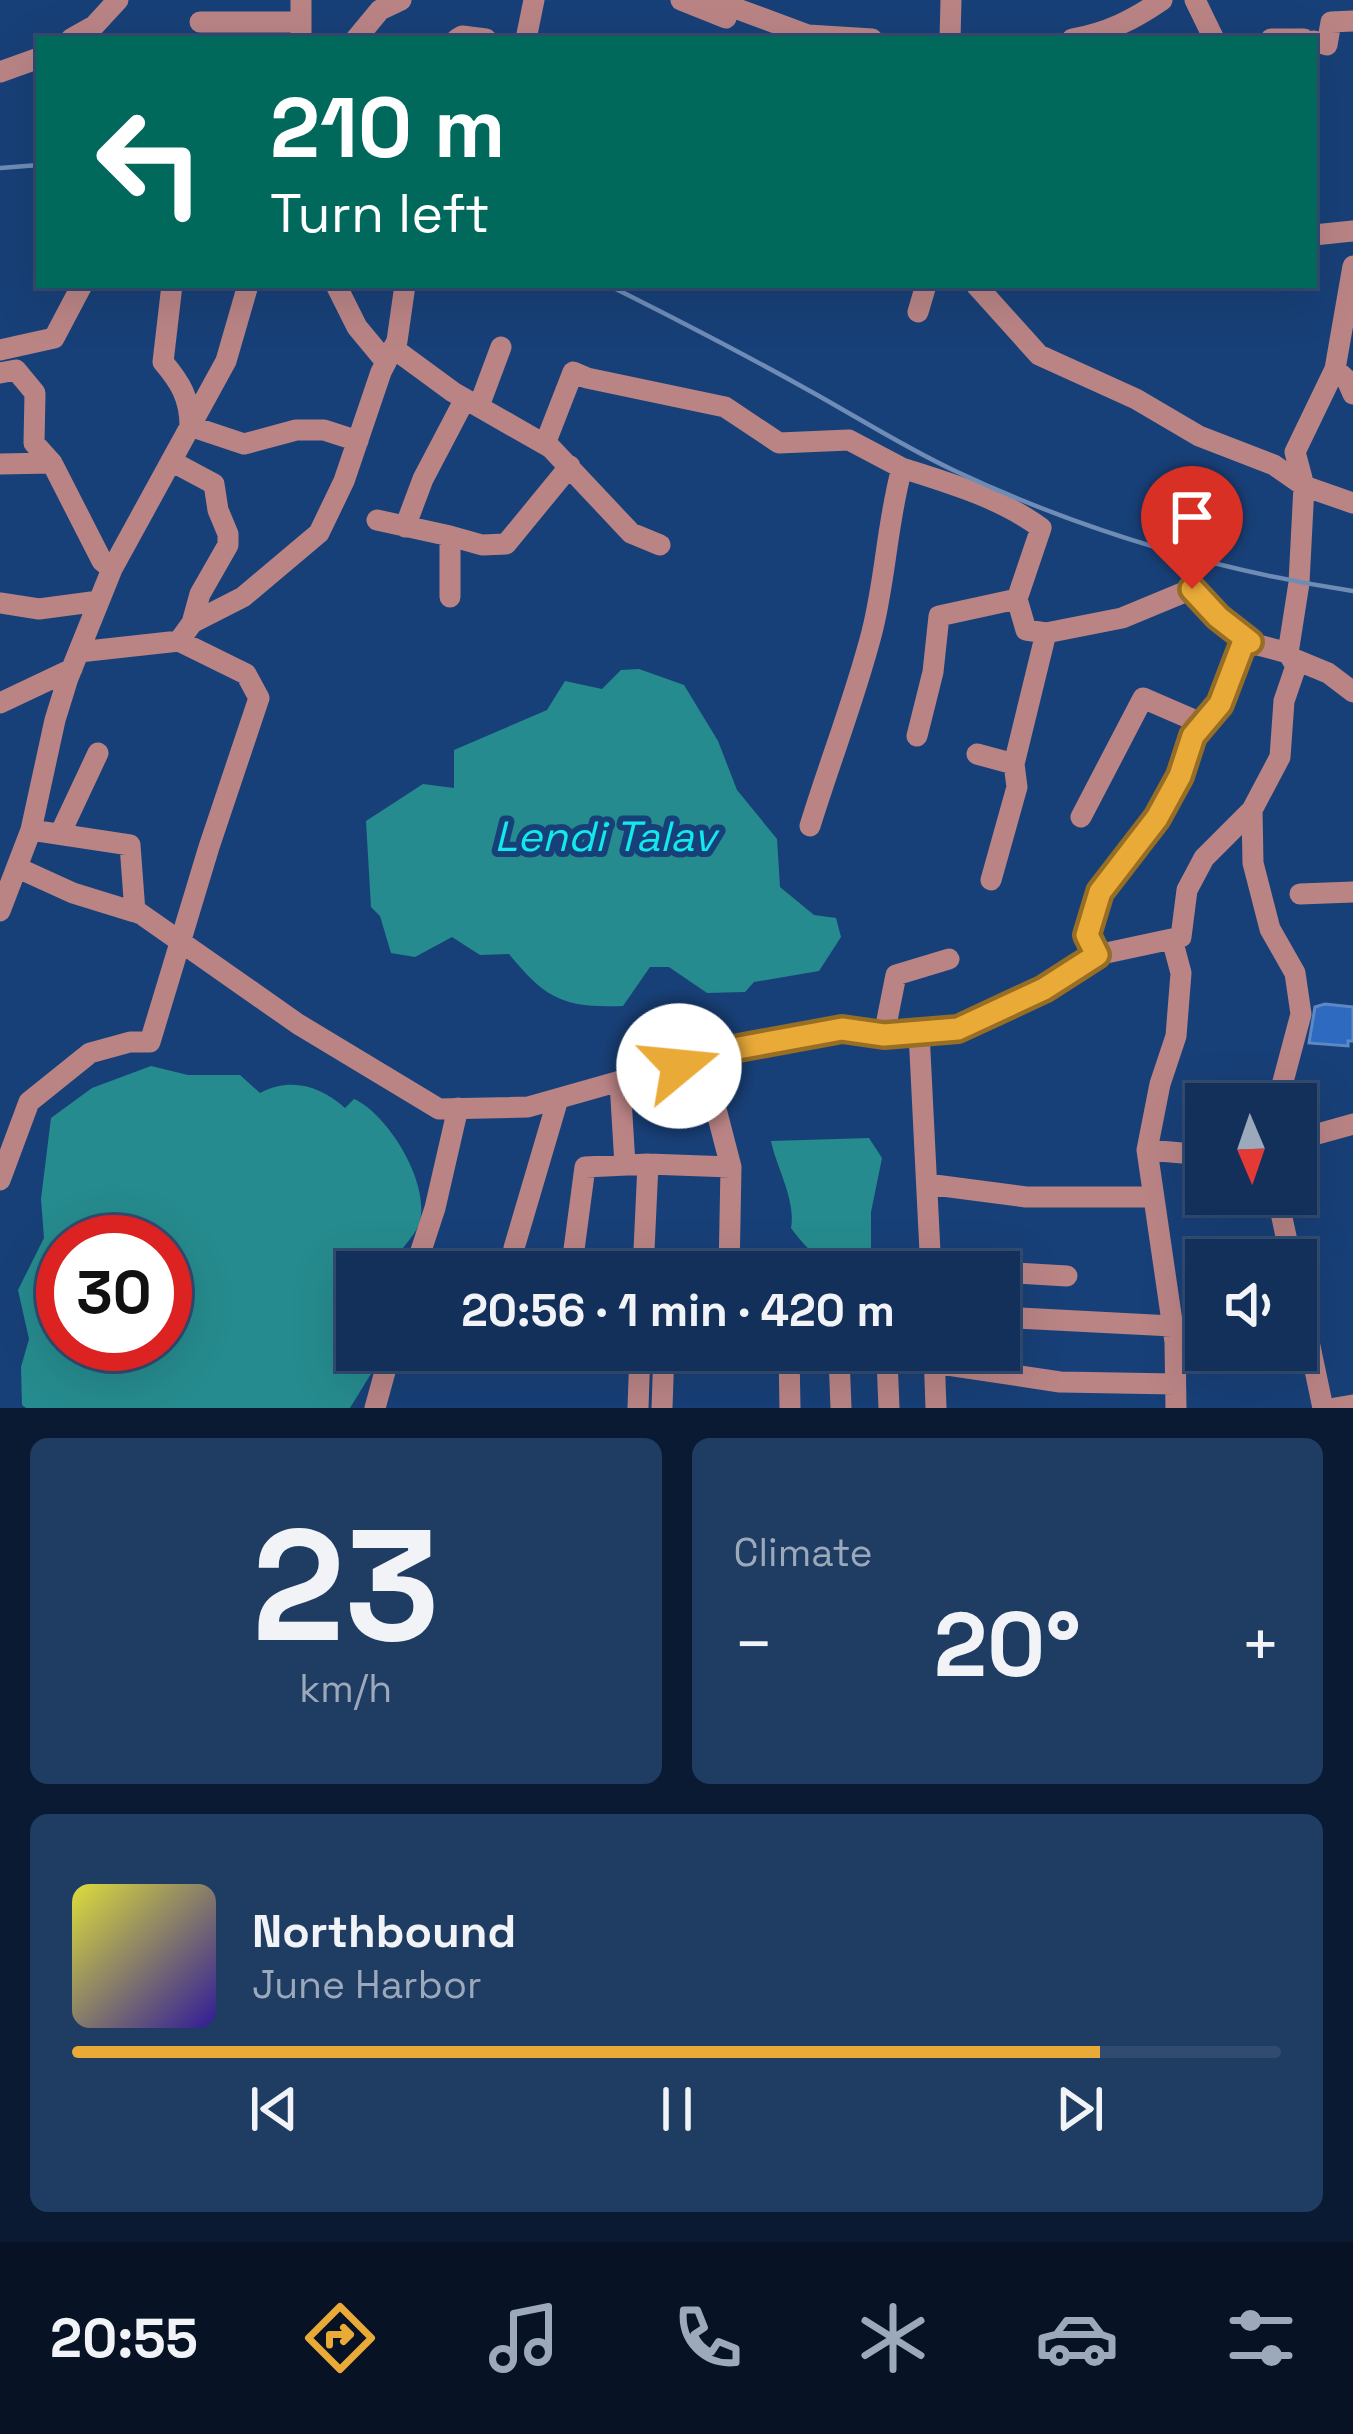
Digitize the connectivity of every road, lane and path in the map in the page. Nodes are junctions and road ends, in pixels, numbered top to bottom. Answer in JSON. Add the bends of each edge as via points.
{"nodes":[{"id":1,"x":118,"y":0,"type":"edge"},
{"id":2,"x":401,"y":0,"type":"edge"},
{"id":3,"x":534,"y":0,"type":"edge"},
{"id":4,"x":951,"y":0,"type":"edge"},
{"id":5,"x":1162,"y":0,"type":"edge"},
{"id":6,"x":1181,"y":0,"type":"edge"},
{"id":7,"x":1195,"y":0,"type":"edge"},
{"id":8,"x":694,"y":1,"type":"edge"},
{"id":9,"x":301,"y":20,"type":"edge"},
{"id":10,"x":1353,"y":21,"type":"edge"},
{"id":11,"x":200,"y":22,"type":"dead end"},
{"id":12,"x":76,"y":36,"type":"edge"},
{"id":13,"x":358,"y":36,"type":"edge"},
{"id":14,"x":527,"y":36,"type":"edge"},
{"id":15,"x":776,"y":36,"type":"edge"},
{"id":16,"x":805,"y":36,"type":"edge"},
{"id":17,"x":950,"y":36,"type":"edge"},
{"id":18,"x":1090,"y":36,"type":"edge"},
{"id":19,"x":1124,"y":36,"type":"edge"},
{"id":20,"x":1213,"y":36,"type":"edge"},
{"id":21,"x":1317,"y":42,"type":"edge"},
{"id":22,"x":36,"y":59,"type":"edge"},
{"id":23,"x":0,"y":72,"type":"edge"},
{"id":24,"x":1353,"y":231,"type":"edge"},
{"id":25,"x":1317,"y":235,"type":"edge"},
{"id":26,"x":1353,"y":266,"type":"edge"},
{"id":27,"x":80,"y":288,"type":"edge"},
{"id":28,"x":172,"y":288,"type":"edge"},
{"id":29,"x":247,"y":288,"type":"edge"},
{"id":30,"x":337,"y":288,"type":"edge"},
{"id":31,"x":404,"y":288,"type":"edge"},
{"id":32,"x":925,"y":288,"type":"edge"},
{"id":33,"x":979,"y":288,"type":"edge"},
{"id":34,"x":918,"y":312,"type":"dead end"},
{"id":35,"x":501,"y":346,"type":"dead end"},
{"id":36,"x":0,"y":350,"type":"edge"},
{"id":37,"x":389,"y":355,"type":"junction"},
{"id":38,"x":1335,"y":368,"type":"junction"},
{"id":39,"x":0,"y":373,"type":"edge"},
{"id":40,"x":1353,"y":394,"type":"edge"},
{"id":41,"x":472,"y":403,"type":"junction"},
{"id":42,"x":190,"y":426,"type":"junction"},
{"id":43,"x":358,"y":441,"type":"junction"},
{"id":44,"x":545,"y":444,"type":"junction"},
{"id":45,"x":171,"y":461,"type":"junction"},
{"id":46,"x":52,"y":463,"type":"junction"},
{"id":47,"x":0,"y":464,"type":"edge"},
{"id":48,"x":570,"y":466,"type":"junction"},
{"id":49,"x":902,"y":468,"type":"junction"},
{"id":50,"x":1304,"y":486,"type":"junction"},
{"id":51,"x":1353,"y":502,"type":"edge"},
{"id":52,"x":376,"y":520,"type":"dead end"},
{"id":53,"x":406,"y":527,"type":"junction"},
{"id":54,"x":450,"y":536,"type":"junction"},
{"id":55,"x":660,"y":545,"type":"dead end"},
{"id":56,"x":112,"y":569,"type":"junction"},
{"id":57,"x":450,"y":597,"type":"dead end"},
{"id":58,"x":1017,"y":599,"type":"junction"},
{"id":59,"x":99,"y":601,"type":"junction"},
{"id":60,"x":0,"y":603,"type":"edge"},
{"id":61,"x":186,"y":632,"type":"junction"},
{"id":62,"x":1046,"y":633,"type":"junction"},
{"id":63,"x":1250,"y":642,"type":"junction"},
{"id":64,"x":1291,"y":656,"type":"junction"},
{"id":65,"x":75,"y":660,"type":"junction"},
{"id":66,"x":1353,"y":692,"type":"edge"},
{"id":67,"x":0,"y":703,"type":"edge"},
{"id":68,"x":1204,"y":724,"type":"junction"},
{"id":69,"x":917,"y":736,"type":"dead end"},
{"id":70,"x":98,"y":753,"type":"dead end"},
{"id":71,"x":977,"y":754,"type":"dead end"},
{"id":72,"x":1014,"y":764,"type":"junction"},
{"id":73,"x":1252,"y":810,"type":"junction"},
{"id":74,"x":1081,"y":817,"type":"dead end"},
{"id":75,"x":810,"y":826,"type":"dead end"},
{"id":76,"x":60,"y":834,"type":"junction"},
{"id":77,"x":18,"y":850,"type":"edge"},
{"id":78,"x":991,"y":880,"type":"dead end"},
{"id":79,"x":1353,"y":892,"type":"edge"},
{"id":80,"x":1300,"y":894,"type":"dead end"},
{"id":81,"x":0,"y":911,"type":"edge"},
{"id":82,"x":135,"y":912,"type":"junction"},
{"id":83,"x":1172,"y":939,"type":"junction"},
{"id":84,"x":182,"y":943,"type":"junction"},
{"id":85,"x":1097,"y":955,"type":"junction"},
{"id":86,"x":949,"y":959,"type":"dead end"},
{"id":87,"x":920,"y":1032,"type":"junction"},
{"id":88,"x":884,"y":1035,"type":"junction"},
{"id":89,"x":703,"y":1059,"type":"junction"},
{"id":90,"x":620,"y":1082,"type":"junction"},
{"id":91,"x":1282,"y":1083,"type":"edge"},
{"id":92,"x":558,"y":1099,"type":"junction"},
{"id":93,"x":458,"y":1108,"type":"junction"},
{"id":94,"x":1353,"y":1124,"type":"edge"},
{"id":95,"x":1317,"y":1134,"type":"edge"},
{"id":96,"x":1147,"y":1150,"type":"junction"},
{"id":97,"x":1185,"y":1153,"type":"edge"},
{"id":98,"x":636,"y":1165,"type":"junction"},
{"id":99,"x":730,"y":1168,"type":"junction"},
{"id":100,"x":0,"y":1180,"type":"edge"},
{"id":101,"x":927,"y":1184,"type":"junction"},
{"id":102,"x":1154,"y":1197,"type":"junction"},
{"id":103,"x":514,"y":1248,"type":"dead end"},
{"id":104,"x":421,"y":1251,"type":"edge"},
{"id":105,"x":574,"y":1251,"type":"edge"},
{"id":106,"x":642,"y":1251,"type":"edge"},
{"id":107,"x":730,"y":1251,"type":"edge"},
{"id":108,"x":930,"y":1251,"type":"edge"},
{"id":109,"x":1020,"y":1273,"type":"edge"},
{"id":110,"x":1066,"y":1276,"type":"dead end"},
{"id":111,"x":1020,"y":1318,"type":"edge"},
{"id":112,"x":1172,"y":1326,"type":"junction"},
{"id":113,"x":385,"y":1371,"type":"edge"},
{"id":114,"x":639,"y":1371,"type":"edge"},
{"id":115,"x":663,"y":1371,"type":"edge"},
{"id":116,"x":789,"y":1371,"type":"edge"},
{"id":117,"x":840,"y":1371,"type":"edge"},
{"id":118,"x":887,"y":1371,"type":"edge"},
{"id":119,"x":935,"y":1371,"type":"edge"},
{"id":120,"x":1007,"y":1371,"type":"edge"},
{"id":121,"x":1315,"y":1371,"type":"edge"},
{"id":122,"x":1175,"y":1384,"type":"junction"},
{"id":123,"x":1353,"y":1406,"type":"edge"},
{"id":124,"x":375,"y":1408,"type":"edge"},
{"id":125,"x":638,"y":1408,"type":"edge"},
{"id":126,"x":662,"y":1408,"type":"edge"},
{"id":127,"x":790,"y":1408,"type":"edge"},
{"id":128,"x":842,"y":1408,"type":"edge"},
{"id":129,"x":889,"y":1408,"type":"edge"},
{"id":130,"x":936,"y":1408,"type":"edge"},
{"id":131,"x":1176,"y":1408,"type":"edge"},
{"id":132,"x":1323,"y":1408,"type":"edge"},
{"id":133,"x":1335,"y":1408,"type":"edge"}],
"edges":[{"from":1,"to":12,"type":"street"},
{"from":2,"to":13,"type":"street"},
{"from":3,"to":14,"type":"street"},
{"from":4,"to":17,"type":"street"},
{"from":5,"to":18,"type":"street"},
{"from":6,"to":19,"type":"street"},
{"from":7,"to":20,"type":"street"},
{"from":8,"to":15,"type":"street"},
{"from":8,"to":16,"type":"street"},
{"from":9,"to":11,"type":"street"},
{"from":10,"to":21,"type":"street","via":[[1330,22],[1327,45]]},
{"from":22,"to":23,"type":"street"},
{"from":24,"to":25,"type":"street"},
{"from":26,"to":38,"type":"street"},
{"from":27,"to":36,"type":"street","via":[[54,338]]},
{"from":28,"to":42,"type":"street","via":[[163,362],[182,385]]},
{"from":29,"to":42,"type":"street","via":[[226,361]]},
{"from":30,"to":37,"type":"street","via":[[356,327]]},
{"from":31,"to":37,"type":"street"},
{"from":32,"to":34,"type":"street"},
{"from":33,"to":50,"type":"street","via":[[1039,355]]},
{"from":35,"to":41,"type":"street"},
{"from":37,"to":41,"type":"street"},
{"from":37,"to":43,"type":"street"},
{"from":38,"to":40,"type":"street"},
{"from":38,"to":50,"type":"street","via":[[1295,452]]},
{"from":39,"to":46,"type":"street","via":[[16,370],[35,393],[34,443]]},
{"from":41,"to":44,"type":"street"},
{"from":41,"to":53,"type":"street","via":[[423,479]]},
{"from":42,"to":43,"type":"street","via":[[244,444],[296,430]]},
{"from":42,"to":45,"type":"street"},
{"from":43,"to":61,"type":"street","via":[[319,533]]},
{"from":44,"to":48,"type":"street"},
{"from":44,"to":49,"type":"street","via":[[573,372],[725,406],[779,443],[849,440]]},
{"from":45,"to":56,"type":"street"},
{"from":45,"to":61,"type":"street","via":[[214,484],[228,534]]},
{"from":46,"to":47,"type":"street"},
{"from":46,"to":56,"type":"street"},
{"from":48,"to":54,"type":"street","via":[[506,544]]},
{"from":48,"to":55,"type":"street","via":[[632,533]]},
{"from":49,"to":58,"type":"street","via":[[1041,528]]},
{"from":49,"to":75,"type":"street","via":[[872,632]]},
{"from":50,"to":51,"type":"street"},
{"from":50,"to":64,"type":"street"},
{"from":52,"to":53,"type":"street"},
{"from":53,"to":54,"type":"street"},
{"from":54,"to":57,"type":"street"},
{"from":56,"to":59,"type":"street"},
{"from":58,"to":62,"type":"street","via":[[1026,629]]},
{"from":58,"to":69,"type":"street","via":[[939,616]]},
{"from":59,"to":60,"type":"street","via":[[39,609]]},
{"from":59,"to":65,"type":"street"},
{"from":61,"to":65,"type":"street"},
{"from":61,"to":84,"type":"street","via":[[246,674],[260,698]]},
{"from":62,"to":63,"type":"street","via":[[1122,618],[1192,589]]},
{"from":62,"to":72,"type":"street"},
{"from":63,"to":64,"type":"street"},
{"from":63,"to":68,"type":"street"},
{"from":64,"to":66,"type":"street"},
{"from":64,"to":73,"type":"street","via":[[1296,666],[1280,757]]},
{"from":65,"to":67,"type":"street"},
{"from":65,"to":77,"type":"street"},
{"from":68,"to":74,"type":"street","via":[[1143,698]]},
{"from":68,"to":85,"type":"street","via":[[1157,818],[1100,892],[1087,935]]},
{"from":70,"to":76,"type":"street"},
{"from":71,"to":72,"type":"street"},
{"from":72,"to":78,"type":"street","via":[[1017,787]]},
{"from":73,"to":83,"type":"street","via":[[1204,858],[1187,890],[1181,937]]},
{"from":73,"to":91,"type":"street","via":[[1253,863],[1270,928],[1295,974],[1300,1014]]},
{"from":76,"to":77,"type":"street"},
{"from":76,"to":82,"type":"street","via":[[130,844]]},
{"from":77,"to":81,"type":"street"},
{"from":77,"to":82,"type":"street","via":[[73,893]]},
{"from":79,"to":80,"type":"street"},
{"from":82,"to":84,"type":"street"},
{"from":83,"to":85,"type":"street"},
{"from":83,"to":96,"type":"street","via":[[1181,973],[1176,1036]]},
{"from":84,"to":93,"type":"street","via":[[362,1064],[439,1109]]},
{"from":84,"to":100,"type":"street","via":[[150,1042],[90,1053],[29,1102]]},
{"from":85,"to":87,"type":"street","via":[[958,1029]]},
{"from":86,"to":88,"type":"street","via":[[896,975]]},
{"from":87,"to":88,"type":"street"},
{"from":87,"to":101,"type":"street"},
{"from":88,"to":89,"type":"street","via":[[842,1029]]},
{"from":89,"to":90,"type":"street"},
{"from":89,"to":99,"type":"street"},
{"from":90,"to":92,"type":"street"},
{"from":90,"to":98,"type":"street"},
{"from":92,"to":93,"type":"street"},
{"from":92,"to":103,"type":"street"},
{"from":93,"to":104,"type":"street"},
{"from":94,"to":95,"type":"street"},
{"from":96,"to":97,"type":"street"},
{"from":96,"to":102,"type":"street"},
{"from":98,"to":99,"type":"street"},
{"from":98,"to":105,"type":"street","via":[[585,1167]]},
{"from":98,"to":106,"type":"street"},
{"from":99,"to":107,"type":"street"},
{"from":101,"to":102,"type":"street","via":[[1026,1197]]},
{"from":101,"to":108,"type":"street"},
{"from":102,"to":112,"type":"street"},
{"from":109,"to":110,"type":"street"},
{"from":111,"to":112,"type":"street"},
{"from":112,"to":122,"type":"street"},
{"from":113,"to":124,"type":"street"},
{"from":114,"to":125,"type":"street"},
{"from":115,"to":126,"type":"street"},
{"from":116,"to":127,"type":"street"},
{"from":117,"to":128,"type":"street"},
{"from":118,"to":129,"type":"street"},
{"from":119,"to":130,"type":"street"},
{"from":120,"to":122,"type":"street","via":[[1060,1382]]},
{"from":121,"to":132,"type":"street"},
{"from":122,"to":131,"type":"street"},
{"from":123,"to":133,"type":"street"}]}
